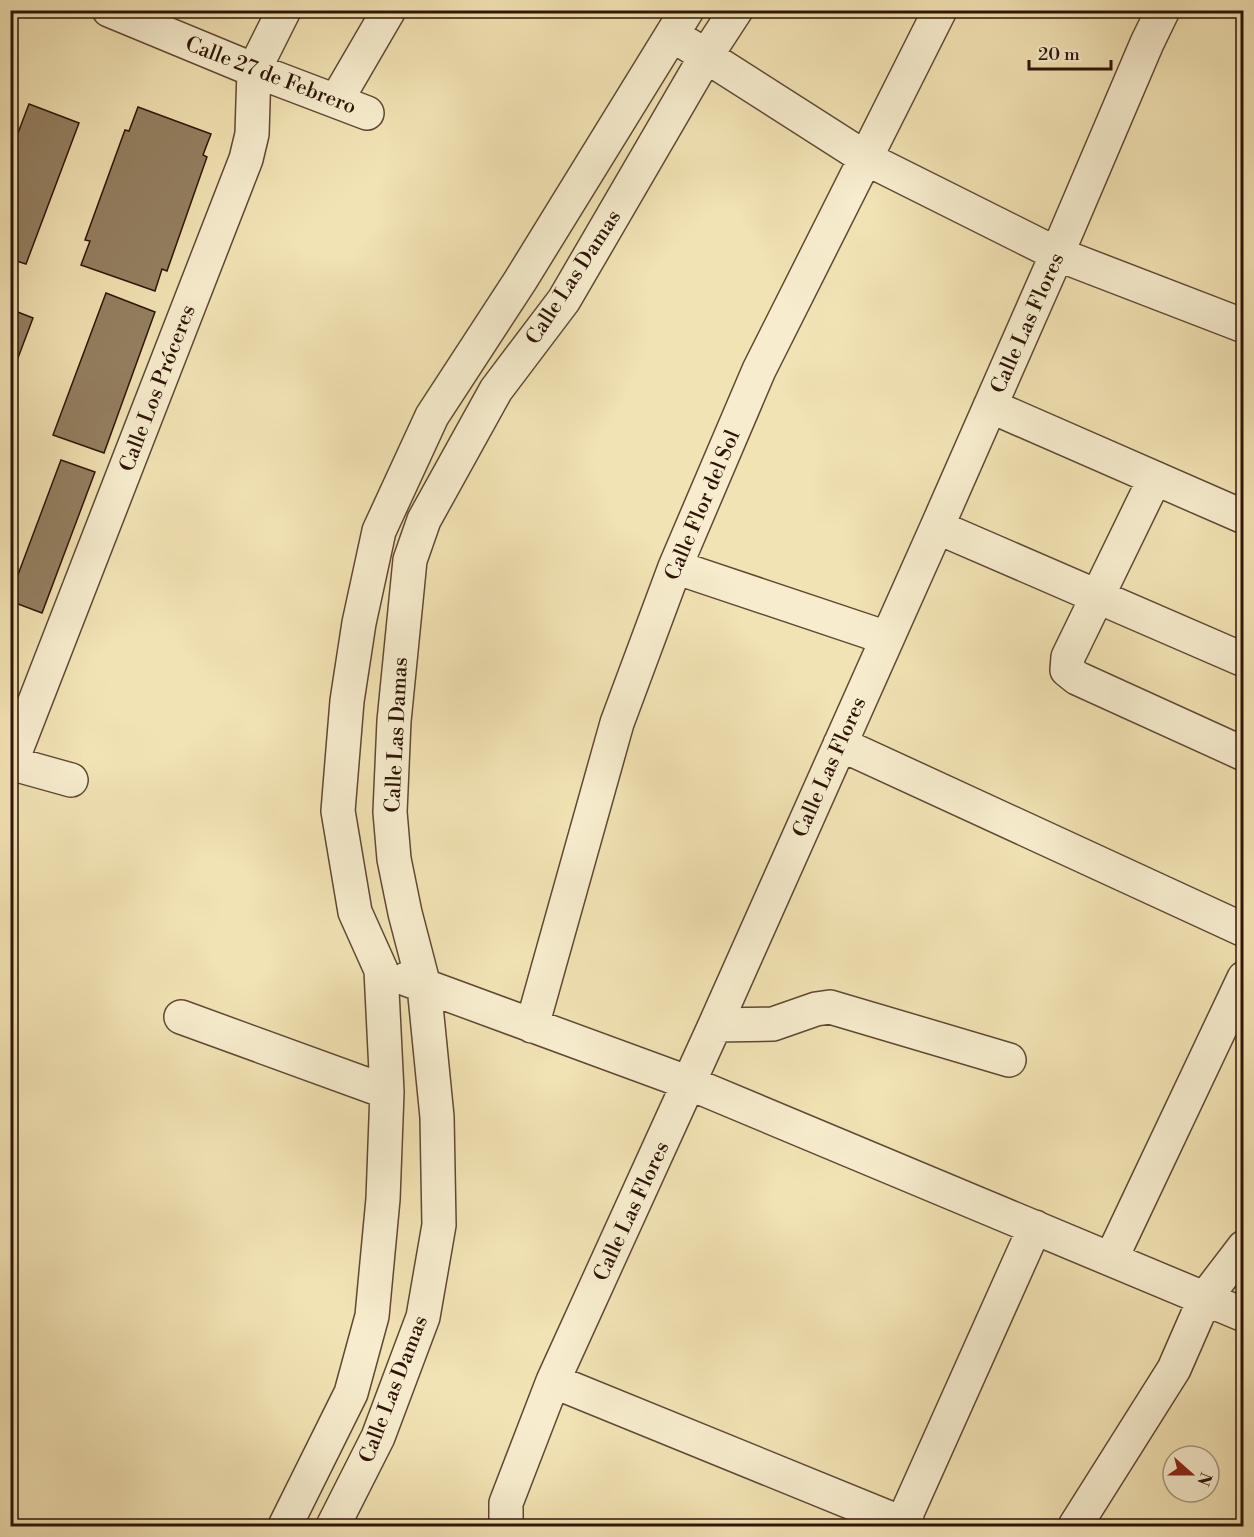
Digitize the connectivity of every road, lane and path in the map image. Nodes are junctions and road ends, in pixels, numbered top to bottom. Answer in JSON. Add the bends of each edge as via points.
{"nodes":[{"id":1,"x":284,"y":10,"type":"edge"},
{"id":2,"x":389,"y":10,"type":"edge"},
{"id":3,"x":736,"y":10,"type":"edge"},
{"id":4,"x":940,"y":10,"type":"edge"},
{"id":5,"x":1163,"y":10,"type":"edge"},
{"id":6,"x":116,"y":12,"type":"edge"},
{"id":7,"x":679,"y":22,"type":"edge"},
{"id":8,"x":706,"y":56,"type":"junction"},
{"id":9,"x":254,"y":70,"type":"junction"},
{"id":10,"x":336,"y":101,"type":"junction"},
{"id":11,"x":367,"y":113,"type":"dead end"},
{"id":12,"x":867,"y":159,"type":"junction"},
{"id":13,"x":1057,"y":254,"type":"junction"},
{"id":14,"x":1244,"y":326,"type":"edge"},
{"id":15,"x":990,"y":406,"type":"junction"},
{"id":16,"x":1155,"y":478,"type":"junction"},
{"id":17,"x":1244,"y":517,"type":"edge"},
{"id":18,"x":937,"y":527,"type":"junction"},
{"id":19,"x":379,"y":531,"type":"junction"},
{"id":20,"x":416,"y":539,"type":"junction"},
{"id":21,"x":675,"y":567,"type":"junction"},
{"id":22,"x":1096,"y":596,"type":"junction"},
{"id":23,"x":887,"y":638,"type":"junction"},
{"id":24,"x":1244,"y":660,"type":"edge"},
{"id":25,"x":840,"y":744,"type":"junction"},
{"id":26,"x":1244,"y":753,"type":"edge"},
{"id":27,"x":11,"y":763,"type":"edge"},
{"id":28,"x":71,"y":780,"type":"dead end"},
{"id":29,"x":1244,"y":930,"type":"edge"},
{"id":30,"x":381,"y":970,"type":"junction"},
{"id":31,"x":1244,"y":978,"type":"edge"},
{"id":32,"x":424,"y":986,"type":"junction"},
{"id":33,"x":181,"y":1017,"type":"dead end"},
{"id":34,"x":715,"y":1025,"type":"junction"},
{"id":35,"x":532,"y":1026,"type":"junction"},
{"id":36,"x":1009,"y":1060,"type":"dead end"},
{"id":37,"x":689,"y":1083,"type":"junction"},
{"id":38,"x":387,"y":1092,"type":"junction"},
{"id":39,"x":1035,"y":1227,"type":"junction"},
{"id":40,"x":1244,"y":1247,"type":"edge"},
{"id":41,"x":1111,"y":1259,"type":"junction"},
{"id":42,"x":1205,"y":1298,"type":"junction"},
{"id":43,"x":1244,"y":1315,"type":"edge"},
{"id":44,"x":553,"y":1381,"type":"junction"},
{"id":45,"x":906,"y":1525,"type":"edge"},
{"id":46,"x":285,"y":1527,"type":"edge"},
{"id":47,"x":333,"y":1527,"type":"edge"},
{"id":48,"x":506,"y":1527,"type":"edge"},
{"id":49,"x":1075,"y":1527,"type":"edge"}],
"edges":[{"from":1,"to":9,"type":"street","name":"Calle Los Próceres"},
{"from":2,"to":10,"type":"street"},
{"from":3,"to":8,"type":"street","name":"Calle Las Damas"},
{"from":4,"to":12,"type":"street","name":"Calle Flor del Sol"},
{"from":5,"to":13,"type":"street","name":"Calle Las Flores"},
{"from":6,"to":9,"type":"street","name":"Calle 27 de Febrero"},
{"from":7,"to":8,"type":"street"},
{"from":7,"to":19,"type":"street","name":"Calle Las Damas","via":[[432,416]]},
{"from":8,"to":12,"type":"street"},
{"from":8,"to":20,"type":"street","name":"Calle Las Damas","via":[[564,300],[496,390]]},
{"from":9,"to":10,"type":"street","name":"Calle 27 de Febrero"},
{"from":9,"to":27,"type":"street","name":"Calle Los Próceres","via":[[252,134],[246,159]]},
{"from":10,"to":11,"type":"street","name":"Calle 27 de Febrero"},
{"from":12,"to":13,"type":"street"},
{"from":12,"to":21,"type":"street","name":"Calle Flor del Sol","via":[[759,370]]},
{"from":13,"to":14,"type":"street"},
{"from":13,"to":15,"type":"street","name":"Calle Las Flores"},
{"from":15,"to":16,"type":"street"},
{"from":15,"to":18,"type":"street","name":"Calle Las Flores"},
{"from":16,"to":17,"type":"street"},
{"from":16,"to":22,"type":"street"},
{"from":18,"to":22,"type":"street"},
{"from":18,"to":23,"type":"street","name":"Calle Las Flores"},
{"from":19,"to":20,"type":"street"},
{"from":19,"to":30,"type":"street","name":"Calle Las Damas","via":[[347,701],[338,811],[355,912]]},
{"from":20,"to":32,"type":"street","name":"Calle Las Damas","via":[[410,560],[394,721],[390,812],[394,859]]},
{"from":21,"to":23,"type":"street"},
{"from":21,"to":35,"type":"street","name":"Calle Flor del Sol","via":[[617,723]]},
{"from":22,"to":24,"type":"street"},
{"from":22,"to":26,"type":"street","via":[[1068,657],[1067,670]]},
{"from":23,"to":25,"type":"street","name":"Calle Las Flores"},
{"from":25,"to":29,"type":"street"},
{"from":25,"to":34,"type":"street","name":"Calle Las Flores"},
{"from":27,"to":28,"type":"street"},
{"from":30,"to":32,"type":"street"},
{"from":30,"to":38,"type":"street","name":"Calle Las Damas"},
{"from":31,"to":41,"type":"street"},
{"from":32,"to":35,"type":"street"},
{"from":32,"to":47,"type":"street","name":"Calle Las Damas","via":[[437,1117],[439,1225],[423,1317],[378,1437]]},
{"from":33,"to":38,"type":"street"},
{"from":34,"to":36,"type":"street","via":[[774,1024],[830,1007]]},
{"from":34,"to":37,"type":"street","name":"Calle Las Flores"},
{"from":35,"to":37,"type":"street"},
{"from":37,"to":39,"type":"street"},
{"from":37,"to":44,"type":"street","name":"Calle Las Flores"},
{"from":38,"to":46,"type":"street","name":"Calle Las Damas","via":[[383,1199],[372,1316],[351,1393]]},
{"from":39,"to":41,"type":"street"},
{"from":39,"to":45,"type":"street"},
{"from":40,"to":42,"type":"street"},
{"from":41,"to":42,"type":"street"},
{"from":42,"to":43,"type":"street"},
{"from":42,"to":49,"type":"street","via":[[1174,1369]]},
{"from":44,"to":45,"type":"street"},
{"from":44,"to":48,"type":"street","name":"Calle Las Flores","via":[[506,1503]]}]}
